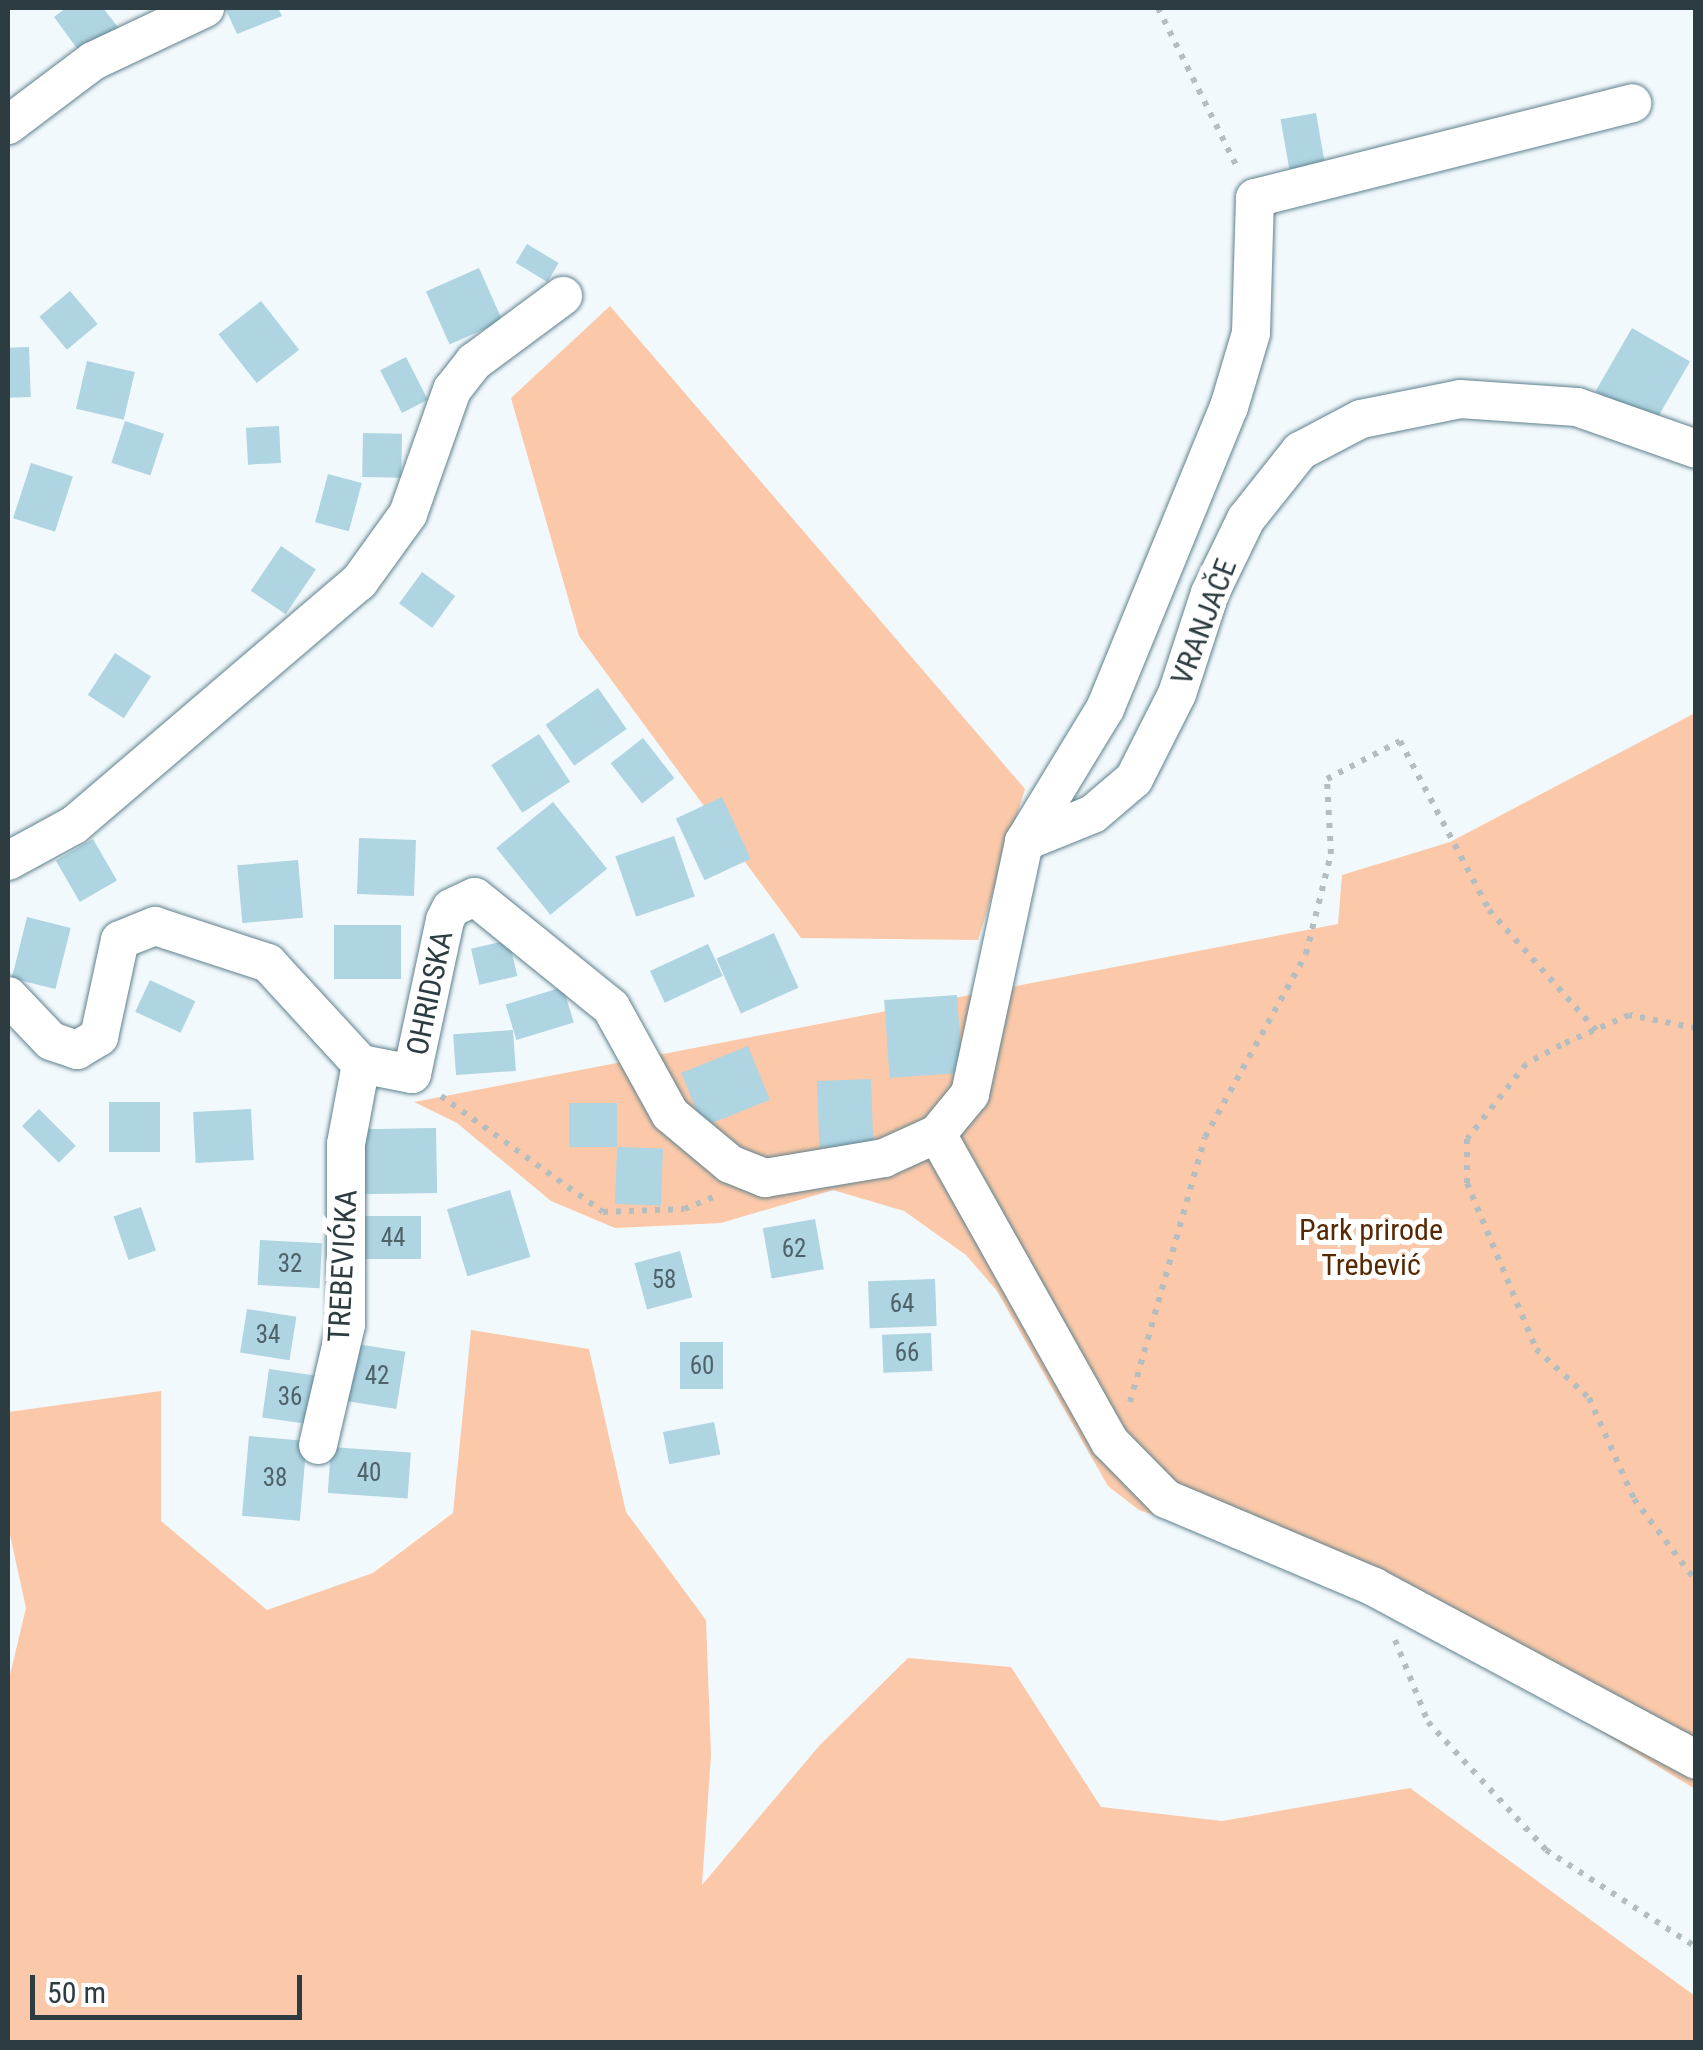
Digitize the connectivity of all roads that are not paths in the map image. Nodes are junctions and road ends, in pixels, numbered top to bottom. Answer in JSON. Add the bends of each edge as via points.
{"nodes":[{"id":1,"x":205,"y":8,"type":"edge"},
{"id":2,"x":1632,"y":103,"type":"dead end"},
{"id":3,"x":8,"y":124,"type":"edge"},
{"id":4,"x":563,"y":296,"type":"dead end"},
{"id":5,"x":1696,"y":448,"type":"edge"},
{"id":6,"x":1024,"y":842,"type":"junction"},
{"id":7,"x":8,"y":861,"type":"edge"},
{"id":8,"x":8,"y":996,"type":"edge"},
{"id":9,"x":361,"y":1064,"type":"junction"},
{"id":10,"x":937,"y":1134,"type":"junction"},
{"id":11,"x":318,"y":1446,"type":"dead end"},
{"id":12,"x":1696,"y":1760,"type":"edge"}],
"edges":[{"from":1,"to":3,"type":"street","via":[[93,61]]},
{"from":2,"to":6,"type":"street","via":[[1255,198],[1251,333],[1228,406],[1105,709]]},
{"from":4,"to":7,"type":"street","via":[[474,362],[452,390],[408,514],[360,582],[74,825]]},
{"from":5,"to":6,"type":"street","name":"VRANJAČE","via":[[1577,407],[1460,399],[1361,419],[1300,451],[1246,519],[1210,593],[1178,694],[1134,779],[1092,814]]},
{"from":6,"to":10,"type":"street","via":[[970,1094]]},
{"from":8,"to":9,"type":"street","name":"OHRIDSKA","via":[[51,1040],[76,1050],[99,1037],[120,940],[155,926],[268,962]]},
{"from":9,"to":10,"type":"street","name":"OHRIDSKA","via":[[412,1074],[445,920],[451,908],[474,897],[611,1007],[670,1114],[730,1164],[764,1178],[884,1158]]},
{"from":9,"to":11,"type":"street","name":"TREBEVIĆKA","via":[[346,1144],[346,1325]]},
{"from":10,"to":12,"type":"street","via":[[1020,1292],[1110,1442],[1166,1498],[1374,1588]]}]}
